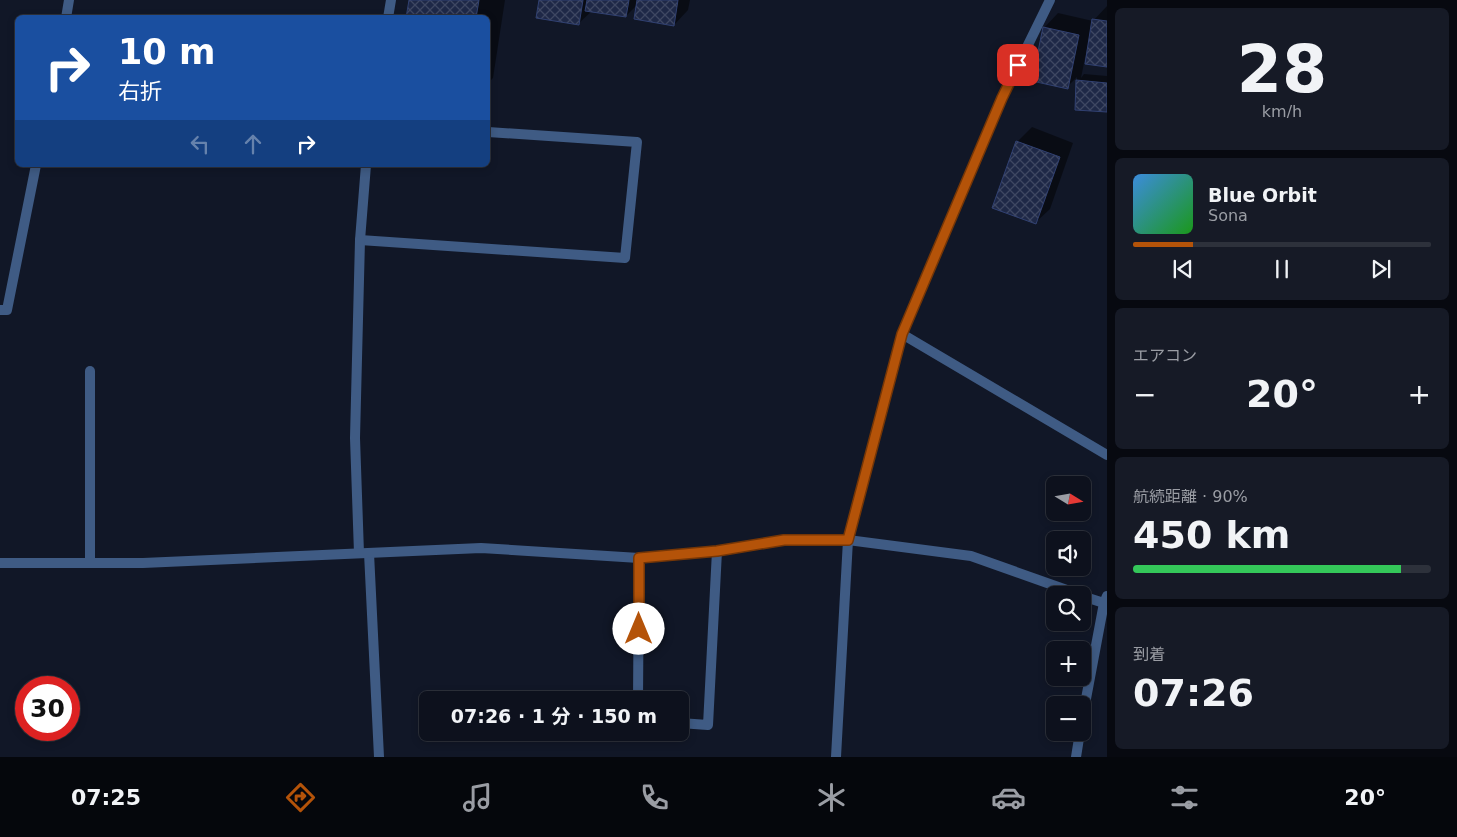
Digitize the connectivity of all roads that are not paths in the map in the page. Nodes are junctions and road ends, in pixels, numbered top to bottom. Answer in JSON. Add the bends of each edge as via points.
{"nodes":[{"id":1,"x":69,"y":0,"type":"edge"},
{"id":2,"x":391,"y":0,"type":"edge"},
{"id":3,"x":1050,"y":0,"type":"edge"},
{"id":4,"x":66,"y":15,"type":"edge"},
{"id":5,"x":388,"y":15,"type":"edge"},
{"id":6,"x":490,"y":132,"type":"edge"},
{"id":7,"x":36,"y":167,"type":"edge"},
{"id":8,"x":366,"y":167,"type":"edge"},
{"id":9,"x":360,"y":240,"type":"junction"},
{"id":10,"x":0,"y":310,"type":"edge"},
{"id":11,"x":902,"y":334,"type":"junction"},
{"id":12,"x":90,"y":370,"type":"dead end"},
{"id":13,"x":1107,"y":455,"type":"edge"},
{"id":14,"x":848,"y":540,"type":"junction"},
{"id":15,"x":717,"y":551,"type":"junction"},
{"id":16,"x":364,"y":553,"type":"junction"},
{"id":17,"x":639,"y":558,"type":"junction"},
{"id":18,"x":0,"y":563,"type":"edge"},
{"id":19,"x":90,"y":563,"type":"junction"},
{"id":20,"x":1056,"y":586,"type":"edge"},
{"id":21,"x":1091,"y":597,"type":"edge"},
{"id":22,"x":1106,"y":601,"type":"edge"},
{"id":23,"x":638,"y":691,"type":"edge"},
{"id":24,"x":1087,"y":696,"type":"edge"},
{"id":25,"x":689,"y":724,"type":"edge"},
{"id":26,"x":1079,"y":741,"type":"edge"},
{"id":27,"x":379,"y":757,"type":"edge"},
{"id":28,"x":836,"y":757,"type":"edge"},
{"id":29,"x":1076,"y":757,"type":"edge"}],
"edges":[{"from":1,"to":4,"type":"street"},
{"from":2,"to":5,"type":"street"},
{"from":3,"to":11,"type":"street","via":[[1002,98]]},
{"from":6,"to":9,"type":"street","via":[[637,142],[625,258]]},
{"from":7,"to":10,"type":"street","via":[[7,310]]},
{"from":8,"to":9,"type":"street"},
{"from":9,"to":16,"type":"street","via":[[355,438]]},
{"from":11,"to":13,"type":"street"},
{"from":11,"to":14,"type":"street"},
{"from":12,"to":19,"type":"street"},
{"from":14,"to":15,"type":"street","via":[[784,540]]},
{"from":14,"to":20,"type":"street","via":[[971,556]]},
{"from":14,"to":28,"type":"street"},
{"from":15,"to":17,"type":"street"},
{"from":15,"to":25,"type":"street","via":[[708,725]]},
{"from":16,"to":17,"type":"street","via":[[481,548]]},
{"from":16,"to":19,"type":"street"},
{"from":16,"to":27,"type":"street"},
{"from":17,"to":23,"type":"street"},
{"from":18,"to":19,"type":"street"},
{"from":21,"to":22,"type":"street"},
{"from":22,"to":24,"type":"street"},
{"from":26,"to":29,"type":"street"}]}
